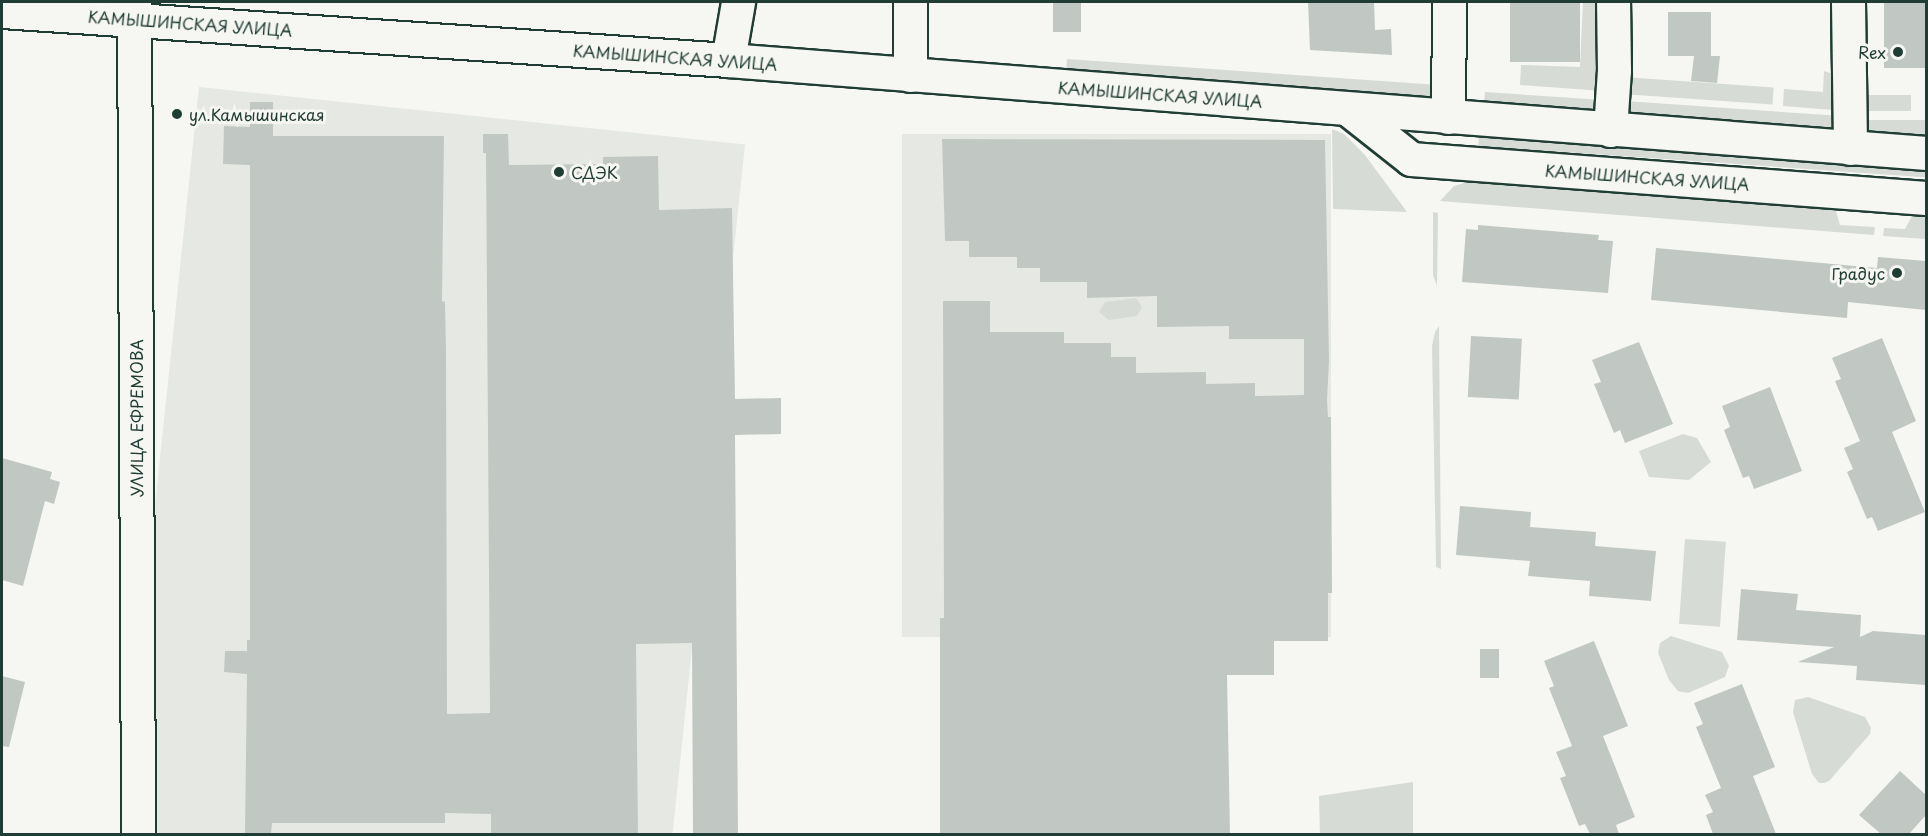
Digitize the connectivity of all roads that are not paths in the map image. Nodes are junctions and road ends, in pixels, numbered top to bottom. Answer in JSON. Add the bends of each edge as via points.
{"nodes":[{"id":1,"x":738,"y":2,"type":"edge"},
{"id":2,"x":910,"y":2,"type":"edge"},
{"id":3,"x":1449,"y":2,"type":"edge"},
{"id":4,"x":1613,"y":2,"type":"edge"},
{"id":5,"x":1848,"y":2,"type":"edge"},
{"id":6,"x":134,"y":10,"type":"edge"},
{"id":7,"x":2,"y":11,"type":"edge"},
{"id":8,"x":728,"y":60,"type":"junction"},
{"id":9,"x":910,"y":75,"type":"junction"},
{"id":10,"x":1348,"y":109,"type":"junction"},
{"id":11,"x":1448,"y":117,"type":"junction"},
{"id":12,"x":1610,"y":130,"type":"junction"},
{"id":13,"x":1850,"y":148,"type":"junction"},
{"id":14,"x":1926,"y":153,"type":"edge"},
{"id":15,"x":1926,"y":198,"type":"edge"},
{"id":16,"x":138,"y":834,"type":"edge"}],
"edges":[{"from":1,"to":8,"type":"street"},
{"from":2,"to":9,"type":"street"},
{"from":3,"to":11,"type":"street"},
{"from":4,"to":12,"type":"street"},
{"from":5,"to":13,"type":"street"},
{"from":6,"to":7,"type":"street","name":"КАМЫШИНСКАЯ УЛИЦА"},
{"from":6,"to":8,"type":"street","name":"КАМЫШИНСКАЯ УЛИЦА"},
{"from":6,"to":16,"type":"street","name":"УЛИЦА ЕФРЕМОВА"},
{"from":8,"to":9,"type":"street","name":"КАМЫШИНСКАЯ УЛИЦА"},
{"from":9,"to":10,"type":"street","name":"КАМЫШИНСКАЯ УЛИЦА"},
{"from":10,"to":11,"type":"street","name":"КАМЫШИНСКАЯ УЛИЦА"},
{"from":10,"to":15,"type":"street","name":"КАМЫШИНСКАЯ УЛИЦА","via":[[1411,159]]},
{"from":11,"to":12,"type":"street","name":"КАМЫШИНСКАЯ УЛИЦА"},
{"from":12,"to":13,"type":"street","name":"КАМЫШИНСКАЯ УЛИЦА"},
{"from":13,"to":14,"type":"street","name":"КАМЫШИНСКАЯ УЛИЦА"}]}
